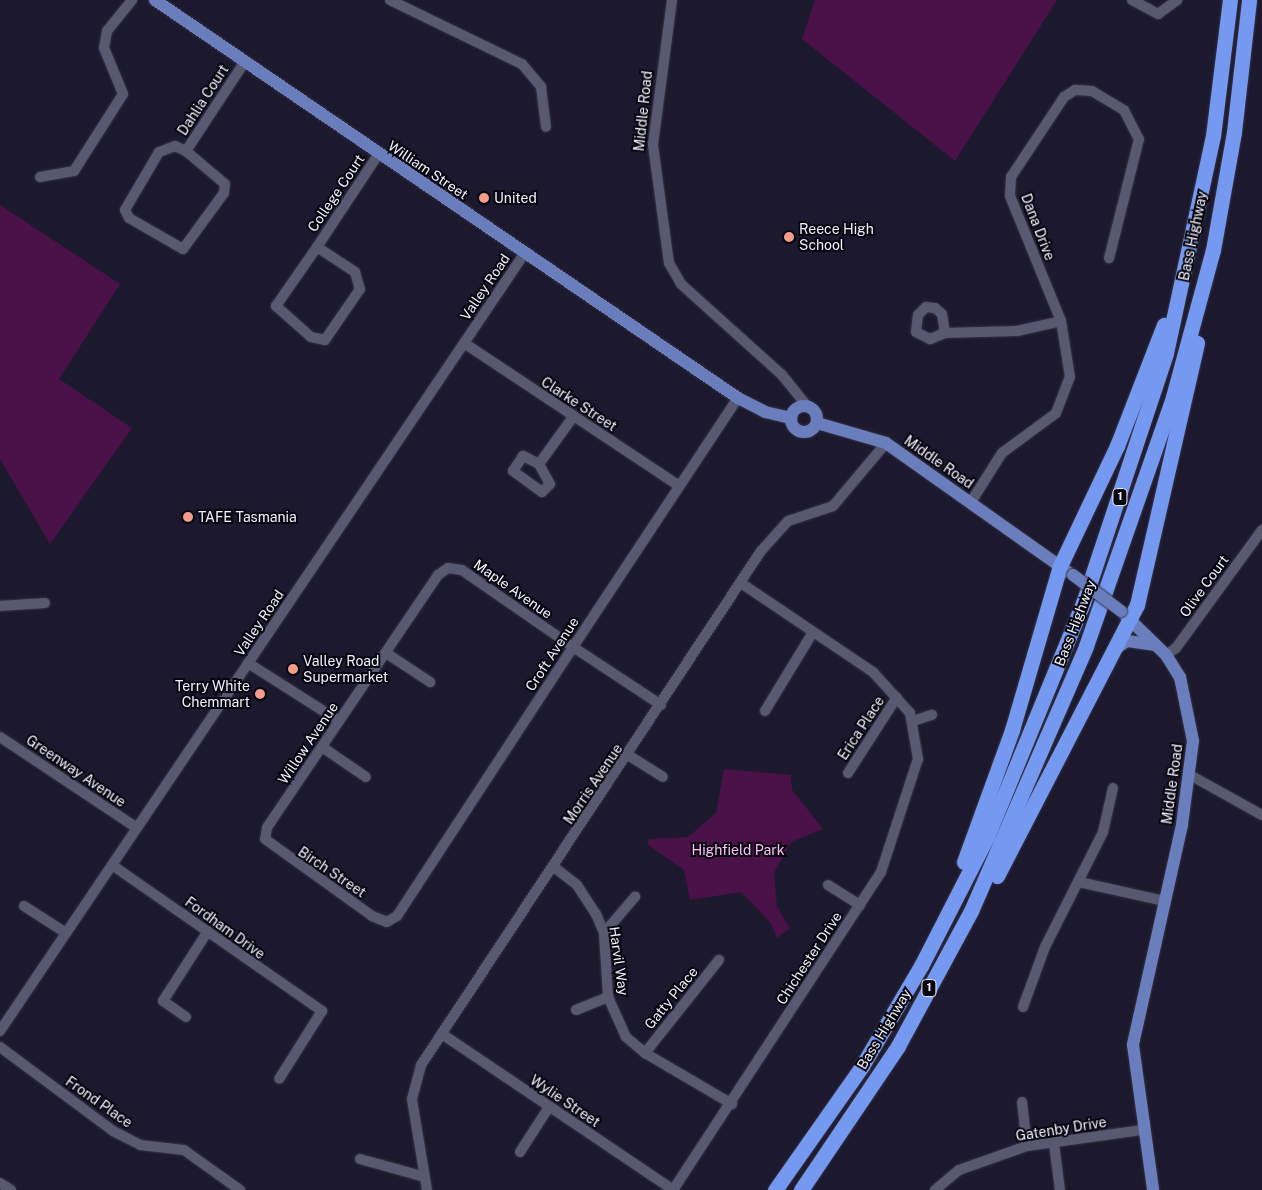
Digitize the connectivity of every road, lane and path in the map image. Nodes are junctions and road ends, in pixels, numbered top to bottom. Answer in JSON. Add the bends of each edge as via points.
{"nodes":[{"id":1,"x":132,"y":0,"type":"edge"},
{"id":2,"x":155,"y":0,"type":"edge"},
{"id":3,"x":390,"y":0,"type":"edge"},
{"id":4,"x":672,"y":0,"type":"edge"},
{"id":5,"x":1132,"y":0,"type":"edge"},
{"id":6,"x":1177,"y":0,"type":"edge"},
{"id":7,"x":1230,"y":0,"type":"edge"},
{"id":8,"x":1249,"y":0,"type":"edge"},
{"id":9,"x":244,"y":63,"type":"junction"},
{"id":10,"x":546,"y":127,"type":"dead end"},
{"id":11,"x":186,"y":151,"type":"junction"},
{"id":12,"x":378,"y":155,"type":"junction"},
{"id":13,"x":40,"y":177,"type":"dead end"},
{"id":14,"x":1194,"y":236,"type":"junction"},
{"id":15,"x":317,"y":247,"type":"junction"},
{"id":16,"x":1214,"y":250,"type":"junction"},
{"id":17,"x":524,"y":254,"type":"junction"},
{"id":18,"x":1108,"y":258,"type":"dead end"},
{"id":19,"x":1061,"y":321,"type":"junction"},
{"id":20,"x":946,"y":334,"type":"dead end"},
{"id":21,"x":464,"y":343,"type":"junction"},
{"id":22,"x":738,"y":398,"type":"junction"},
{"id":23,"x":807,"y":406,"type":"junction"},
{"id":24,"x":573,"y":417,"type":"junction"},
{"id":25,"x":791,"y":418,"type":"junction"},
{"id":26,"x":817,"y":423,"type":"junction"},
{"id":27,"x":886,"y":443,"type":"junction"},
{"id":28,"x":539,"y":464,"type":"dead end"},
{"id":29,"x":679,"y":486,"type":"junction"},
{"id":30,"x":971,"y":502,"type":"junction"},
{"id":31,"x":1262,"y":530,"type":"edge"},
{"id":32,"x":1072,"y":544,"type":"junction"},
{"id":33,"x":1041,"y":554,"type":"junction"},
{"id":34,"x":448,"y":568,"type":"joint"},
{"id":35,"x":1066,"y":571,"type":"junction"},
{"id":36,"x":741,"y":583,"type":"junction"},
{"id":37,"x":45,"y":603,"type":"dead end"},
{"id":38,"x":0,"y":606,"type":"edge"},
{"id":39,"x":1126,"y":616,"type":"junction"},
{"id":40,"x":813,"y":632,"type":"junction"},
{"id":41,"x":1156,"y":645,"type":"junction"},
{"id":42,"x":573,"y":647,"type":"junction"},
{"id":43,"x":1112,"y":652,"type":"junction"},
{"id":44,"x":386,"y":654,"type":"junction"},
{"id":45,"x":1166,"y":655,"type":"junction"},
{"id":46,"x":248,"y":663,"type":"junction"},
{"id":47,"x":430,"y":682,"type":"dead end"},
{"id":48,"x":898,"y":697,"type":"junction"},
{"id":49,"x":661,"y":705,"type":"junction"},
{"id":50,"x":765,"y":711,"type":"dead end"},
{"id":51,"x":932,"y":716,"type":"dead end"},
{"id":52,"x":340,"y":721,"type":"junction"},
{"id":53,"x":913,"y":721,"type":"junction"},
{"id":54,"x":0,"y":736,"type":"edge"},
{"id":55,"x":322,"y":747,"type":"junction"},
{"id":56,"x":628,"y":755,"type":"junction"},
{"id":57,"x":848,"y":773,"type":"dead end"},
{"id":58,"x":1190,"y":775,"type":"junction"},
{"id":59,"x":366,"y":777,"type":"dead end"},
{"id":60,"x":663,"y":777,"type":"dead end"},
{"id":61,"x":1113,"y":788,"type":"dead end"},
{"id":62,"x":1262,"y":815,"type":"edge"},
{"id":63,"x":137,"y":828,"type":"junction"},
{"id":64,"x":265,"y":839,"type":"joint"},
{"id":65,"x":112,"y":865,"type":"junction"},
{"id":66,"x":554,"y":868,"type":"junction"},
{"id":67,"x":1079,"y":882,"type":"junction"},
{"id":68,"x":828,"y":886,"type":"dead end"},
{"id":69,"x":635,"y":897,"type":"dead end"},
{"id":70,"x":1164,"y":901,"type":"junction"},
{"id":71,"x":860,"y":905,"type":"junction"},
{"id":72,"x":24,"y":906,"type":"dead end"},
{"id":73,"x":387,"y":922,"type":"joint"},
{"id":74,"x":208,"y":931,"type":"junction"},
{"id":75,"x":66,"y":933,"type":"junction"},
{"id":76,"x":604,"y":933,"type":"junction"},
{"id":77,"x":719,"y":960,"type":"dead end"},
{"id":78,"x":921,"y":966,"type":"junction"},
{"id":79,"x":608,"y":997,"type":"junction"},
{"id":80,"x":1023,"y":1007,"type":"dead end"},
{"id":81,"x":576,"y":1010,"type":"dead end"},
{"id":82,"x":186,"y":1017,"type":"dead end"},
{"id":83,"x":0,"y":1032,"type":"edge"},
{"id":84,"x":442,"y":1034,"type":"junction"},
{"id":85,"x":898,"y":1046,"type":"junction"},
{"id":86,"x":0,"y":1047,"type":"edge"},
{"id":87,"x":645,"y":1053,"type":"junction"},
{"id":88,"x":279,"y":1079,"type":"dead end"},
{"id":89,"x":1022,"y":1102,"type":"dead end"},
{"id":90,"x":732,"y":1104,"type":"junction"},
{"id":91,"x":549,"y":1107,"type":"junction"},
{"id":92,"x":1143,"y":1130,"type":"junction"},
{"id":93,"x":1054,"y":1144,"type":"junction"},
{"id":94,"x":1027,"y":1146,"type":"junction"},
{"id":95,"x":520,"y":1152,"type":"dead end"},
{"id":96,"x":360,"y":1159,"type":"dead end"},
{"id":97,"x":425,"y":1177,"type":"junction"},
{"id":98,"x":0,"y":1183,"type":"edge"},
{"id":99,"x":11,"y":1190,"type":"edge"},
{"id":100,"x":240,"y":1190,"type":"edge"},
{"id":101,"x":427,"y":1190,"type":"edge"},
{"id":102,"x":673,"y":1190,"type":"edge"},
{"id":103,"x":775,"y":1190,"type":"edge"},
{"id":104,"x":802,"y":1190,"type":"edge"},
{"id":105,"x":934,"y":1190,"type":"edge"},
{"id":106,"x":1060,"y":1190,"type":"edge"},
{"id":107,"x":1153,"y":1190,"type":"edge"}],
"edges":[{"from":1,"to":13,"type":"street","via":[[107,31],[104,48],[123,94],[74,171]]},
{"from":2,"to":9,"type":"main road","name":"William Street"},
{"from":3,"to":10,"type":"street","via":[[522,64],[541,87]]},
{"from":4,"to":23,"type":"street","name":"Middle Road","via":[[653,145],[669,263],[681,284],[778,370]]},
{"from":5,"to":6,"type":"street","via":[[1158,14]]},
{"from":7,"to":14,"type":"highway","name":"Bass Highway","number":"1","via":[[1223,76]]},
{"from":8,"to":16,"type":"highway","name":"Bass Highway","number":"1","via":[[1234,132]]},
{"from":9,"to":11,"type":"street","name":"Dahlia Court"},
{"from":9,"to":12,"type":"main road","name":"William Street"},
{"from":11,"to":11,"type":"street","name":"Dahlia Court","via":[[225,184],[224,193],[183,249],[129,218],[124,210],[160,152],[175,146]]},
{"from":12,"to":15,"type":"street","name":"College Court"},
{"from":12,"to":17,"type":"main road","name":"William Street"},
{"from":14,"to":32,"type":"highway","via":[[1150,365]]},
{"from":14,"to":78,"type":"highway","name":"Bass Highway","number":"1","via":[[1166,354],[1084,603],[987,837]]},
{"from":15,"to":15,"type":"street","name":"College Court","via":[[355,272],[360,289],[325,340],[311,337],[276,306]]},
{"from":16,"to":39,"type":"highway","via":[[1180,430]]},
{"from":16,"to":85,"type":"highway","name":"Bass Highway","number":"1","via":[[1174,397],[1086,646],[971,911]]},
{"from":17,"to":21,"type":"street","name":"Valley Road"},
{"from":17,"to":22,"type":"main road","name":"William Street"},
{"from":18,"to":19,"type":"street","name":"Dana Drive","via":[[1139,139],[1124,110],[1092,91],[1075,90],[1064,97],[1011,177],[1010,196]]},
{"from":19,"to":20,"type":"street","via":[[1017,331]]},
{"from":19,"to":30,"type":"street","name":"Dana Drive","via":[[1072,365],[1056,413],[1002,453]]},
{"from":21,"to":24,"type":"street","name":"Clarke Street"},
{"from":21,"to":46,"type":"street","name":"Valley Road"},
{"from":22,"to":25,"type":"main road","name":"William Street","via":[[764,412]]},
{"from":22,"to":29,"type":"street","name":"Croft Avenue"},
{"from":23,"to":25,"type":"main road","via":[[798,408]]},
{"from":23,"to":26,"type":"main road","via":[[815,411]]},
{"from":24,"to":28,"type":"street"},
{"from":24,"to":29,"type":"street","name":"Clarke Street"},
{"from":25,"to":26,"type":"main road","via":[[799,432],[808,432]]},
{"from":26,"to":27,"type":"main road","name":"Middle Road"},
{"from":27,"to":30,"type":"main road","name":"Middle Road"},
{"from":27,"to":36,"type":"street","name":"Morris Avenue","via":[[833,506],[788,521]]},
{"from":29,"to":42,"type":"street","name":"Croft Avenue"},
{"from":30,"to":33,"type":"main road","name":"Middle Road"},
{"from":31,"to":45,"type":"street","name":"Olive Court","via":[[1176,648]]},
{"from":32,"to":33,"type":"main road"},
{"from":32,"to":35,"type":"highway"},
{"from":33,"to":35,"type":"main road","name":"Middle Road"},
{"from":34,"to":42,"type":"street","name":"Maple Avenue","via":[[462,570]]},
{"from":34,"to":44,"type":"street","name":"Willow Avenue","via":[[438,575]]},
{"from":35,"to":39,"type":"main road","name":"Middle Road","bridge":true},
{"from":35,"to":78,"type":"highway","via":[[1012,730]]},
{"from":36,"to":40,"type":"street","name":"Chichester Drive"},
{"from":36,"to":49,"type":"street","name":"Morris Avenue"},
{"from":37,"to":38,"type":"street"},
{"from":39,"to":41,"type":"main road","name":"Middle Road"},
{"from":39,"to":43,"type":"highway"},
{"from":40,"to":48,"type":"street","name":"Chichester Drive","via":[[873,672]]},
{"from":40,"to":50,"type":"street"},
{"from":41,"to":43,"type":"main road","via":[[1127,641]]},
{"from":41,"to":45,"type":"main road","name":"Middle Road"},
{"from":42,"to":49,"type":"street","name":"Maple Avenue"},
{"from":42,"to":73,"type":"street","name":"Croft Avenue","via":[[397,916]]},
{"from":43,"to":85,"type":"highway","via":[[966,936]]},
{"from":44,"to":47,"type":"street"},
{"from":44,"to":52,"type":"street","name":"Willow Avenue"},
{"from":45,"to":58,"type":"main road","name":"Middle Road","via":[[1180,677],[1190,714]]},
{"from":46,"to":52,"type":"street"},
{"from":46,"to":63,"type":"street","name":"Valley Road"},
{"from":48,"to":53,"type":"street","name":"Chichester Drive"},
{"from":48,"to":57,"type":"street","name":"Erica Place"},
{"from":49,"to":56,"type":"street","name":"Morris Avenue"},
{"from":51,"to":53,"type":"street"},
{"from":52,"to":55,"type":"street","name":"Willow Avenue"},
{"from":53,"to":71,"type":"street","name":"Chichester Drive","via":[[918,758],[913,784],[881,872]]},
{"from":54,"to":63,"type":"street","name":"Greenway Avenue"},
{"from":55,"to":59,"type":"street"},
{"from":55,"to":64,"type":"street","name":"Willow Avenue","via":[[267,828]]},
{"from":56,"to":60,"type":"street"},
{"from":56,"to":66,"type":"street","name":"Morris Avenue"},
{"from":58,"to":62,"type":"street"},
{"from":58,"to":70,"type":"main road","name":"Middle Road"},
{"from":61,"to":67,"type":"street","via":[[1103,832]]},
{"from":63,"to":65,"type":"street","name":"Valley Road"},
{"from":64,"to":73,"type":"street","name":"Birch Street","via":[[294,863]]},
{"from":65,"to":74,"type":"street","name":"Fordham Drive"},
{"from":65,"to":75,"type":"street","name":"Valley Road"},
{"from":66,"to":76,"type":"street","name":"Harvil Way","via":[[577,885]]},
{"from":66,"to":84,"type":"street","name":"Morris Avenue"},
{"from":67,"to":70,"type":"street"},
{"from":67,"to":80,"type":"street","via":[[1045,947]]},
{"from":68,"to":71,"type":"street"},
{"from":69,"to":76,"type":"street"},
{"from":70,"to":92,"type":"main road","name":"Middle Road","via":[[1133,1044]]},
{"from":71,"to":90,"type":"street","name":"Chichester Drive"},
{"from":72,"to":75,"type":"street"},
{"from":74,"to":82,"type":"street","via":[[163,1001]]},
{"from":74,"to":88,"type":"street","name":"Fordham Drive","via":[[322,1012]]},
{"from":75,"to":83,"type":"street","name":"Valley Road"},
{"from":76,"to":79,"type":"street","name":"Harvil Way"},
{"from":77,"to":87,"type":"street","name":"Gatty Place"},
{"from":78,"to":103,"type":"highway","name":"Bass Highway","number":"1","via":[[862,1066]]},
{"from":79,"to":81,"type":"street"},
{"from":79,"to":87,"type":"street","name":"Harvil Way","via":[[626,1037]]},
{"from":84,"to":91,"type":"street","name":"Wylie Street"},
{"from":84,"to":97,"type":"street","name":"Morris Avenue","via":[[414,1084]]},
{"from":85,"to":104,"type":"highway","name":"Bass Highway","number":"1"},
{"from":86,"to":100,"type":"street","name":"Frond Place","via":[[113,1131],[140,1145],[184,1150]]},
{"from":87,"to":90,"type":"street","name":"Harvil Way"},
{"from":89,"to":94,"type":"street"},
{"from":90,"to":102,"type":"street","name":"Chichester Drive"},
{"from":91,"to":95,"type":"street"},
{"from":91,"to":102,"type":"street","name":"Wylie Street"},
{"from":92,"to":93,"type":"street","name":"Gatenby Drive"},
{"from":92,"to":107,"type":"main road","name":"Middle Road"},
{"from":93,"to":94,"type":"street","name":"Gatenby Drive"},
{"from":93,"to":106,"type":"street"},
{"from":94,"to":105,"type":"street","name":"Gatenby Drive","via":[[959,1170]]},
{"from":96,"to":97,"type":"street"},
{"from":97,"to":101,"type":"street","name":"Morris Avenue"},
{"from":98,"to":99,"type":"street"}]}
